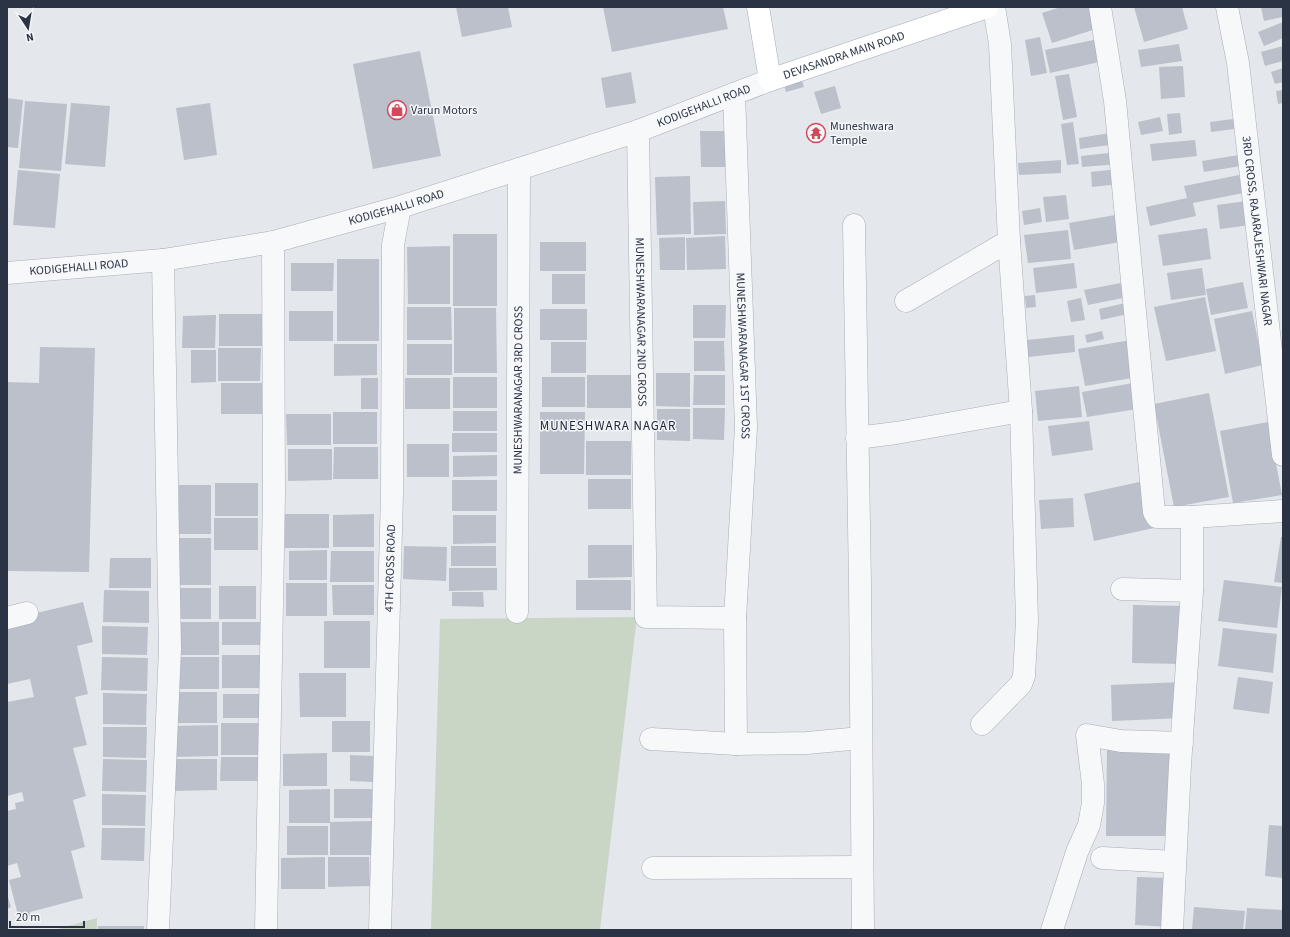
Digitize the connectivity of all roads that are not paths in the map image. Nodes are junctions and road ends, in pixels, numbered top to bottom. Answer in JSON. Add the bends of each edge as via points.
{"nodes":[{"id":1,"x":758,"y":7,"type":"edge"},
{"id":2,"x":987,"y":7,"type":"edge"},
{"id":3,"x":994,"y":7,"type":"edge"},
{"id":4,"x":1100,"y":7,"type":"edge"},
{"id":5,"x":1227,"y":7,"type":"edge"},
{"id":6,"x":770,"y":75,"type":"junction"},
{"id":7,"x":734,"y":94,"type":"junction"},
{"id":8,"x":638,"y":131,"type":"junction"},
{"id":9,"x":519,"y":169,"type":"junction"},
{"id":10,"x":400,"y":207,"type":"junction"},
{"id":11,"x":854,"y":225,"type":"dead end"},
{"id":12,"x":1009,"y":241,"type":"junction"},
{"id":13,"x":273,"y":242,"type":"junction"},
{"id":14,"x":163,"y":260,"type":"junction"},
{"id":15,"x":7,"y":273,"type":"edge"},
{"id":16,"x":906,"y":302,"type":"dead end"},
{"id":17,"x":1021,"y":411,"type":"junction"},
{"id":18,"x":857,"y":438,"type":"junction"},
{"id":19,"x":1283,"y":454,"type":"edge"},
{"id":20,"x":1283,"y":511,"type":"edge"},
{"id":21,"x":1192,"y":517,"type":"junction"},
{"id":22,"x":1122,"y":589,"type":"dead end"},
{"id":23,"x":1192,"y":591,"type":"junction"},
{"id":24,"x":517,"y":612,"type":"dead end"},
{"id":25,"x":735,"y":618,"type":"junction"},
{"id":26,"x":982,"y":724,"type":"dead end"},
{"id":27,"x":861,"y":738,"type":"junction"},
{"id":28,"x":651,"y":739,"type":"dead end"},
{"id":29,"x":1182,"y":743,"type":"junction"},
{"id":30,"x":736,"y":744,"type":"junction"},
{"id":31,"x":1102,"y":858,"type":"dead end"},
{"id":32,"x":1176,"y":862,"type":"junction"},
{"id":33,"x":862,"y":867,"type":"junction"},
{"id":34,"x":653,"y":868,"type":"dead end"},
{"id":35,"x":158,"y":930,"type":"edge"},
{"id":36,"x":266,"y":930,"type":"edge"},
{"id":37,"x":380,"y":930,"type":"edge"},
{"id":38,"x":863,"y":930,"type":"edge"},
{"id":39,"x":1052,"y":930,"type":"edge"},
{"id":40,"x":1172,"y":930,"type":"edge"}],
"edges":[{"from":1,"to":6,"type":"main road","name":"DEVASANDRA MAIN ROAD"},
{"from":2,"to":6,"type":"main road","name":"DEVASANDRA MAIN ROAD"},
{"from":3,"to":12,"type":"street","via":[[1000,44]]},
{"from":4,"to":21,"type":"street","via":[[1115,101],[1154,512],[1156,517]]},
{"from":5,"to":19,"type":"street","name":"3RD CROSS, RAJARAJESHWARI NAGAR","via":[[1238,63]]},
{"from":6,"to":7,"type":"street","name":"KODIGEHALLI ROAD"},
{"from":7,"to":8,"type":"street","name":"KODIGEHALLI ROAD"},
{"from":7,"to":25,"type":"street","name":"MUNESHWARANAGAR 1ST CROSS","via":[[746,427]]},
{"from":8,"to":9,"type":"street","name":"KODIGEHALLI ROAD"},
{"from":8,"to":25,"type":"street","name":"MUNESHWARANAGAR 2ND CROSS","via":[[646,617]]},
{"from":9,"to":10,"type":"street","name":"KODIGEHALLI ROAD"},
{"from":9,"to":24,"type":"street","name":"MUNESHWARANAGAR 3RD CROSS"},
{"from":10,"to":13,"type":"street","name":"KODIGEHALLI ROAD"},
{"from":10,"to":37,"type":"street","name":"4TH CROSS ROAD","via":[[393,245],[392,494]]},
{"from":11,"to":18,"type":"street"},
{"from":12,"to":16,"type":"street"},
{"from":12,"to":17,"type":"street"},
{"from":13,"to":14,"type":"street","name":"KODIGEHALLI ROAD"},
{"from":13,"to":36,"type":"street","via":[[274,494]]},
{"from":14,"to":15,"type":"street","name":"KODIGEHALLI ROAD"},
{"from":14,"to":35,"type":"street","via":[[170,649]]},
{"from":17,"to":18,"type":"street"},
{"from":17,"to":26,"type":"street","via":[[1027,621],[1024,676],[1018,688]]},
{"from":18,"to":27,"type":"street"},
{"from":20,"to":21,"type":"street"},
{"from":21,"to":23,"type":"street"},
{"from":22,"to":23,"type":"street"},
{"from":23,"to":29,"type":"street"},
{"from":25,"to":30,"type":"street","name":"MUNESHWARANAGAR 1ST CROSS"},
{"from":27,"to":30,"type":"street"},
{"from":27,"to":33,"type":"street"},
{"from":28,"to":30,"type":"street"},
{"from":29,"to":32,"type":"street"},
{"from":29,"to":39,"type":"street","via":[[1121,741],[1087,735],[1093,803],[1089,825],[1077,852]]},
{"from":31,"to":32,"type":"street"},
{"from":32,"to":40,"type":"street"},
{"from":33,"to":34,"type":"street"},
{"from":33,"to":38,"type":"street"}]}
